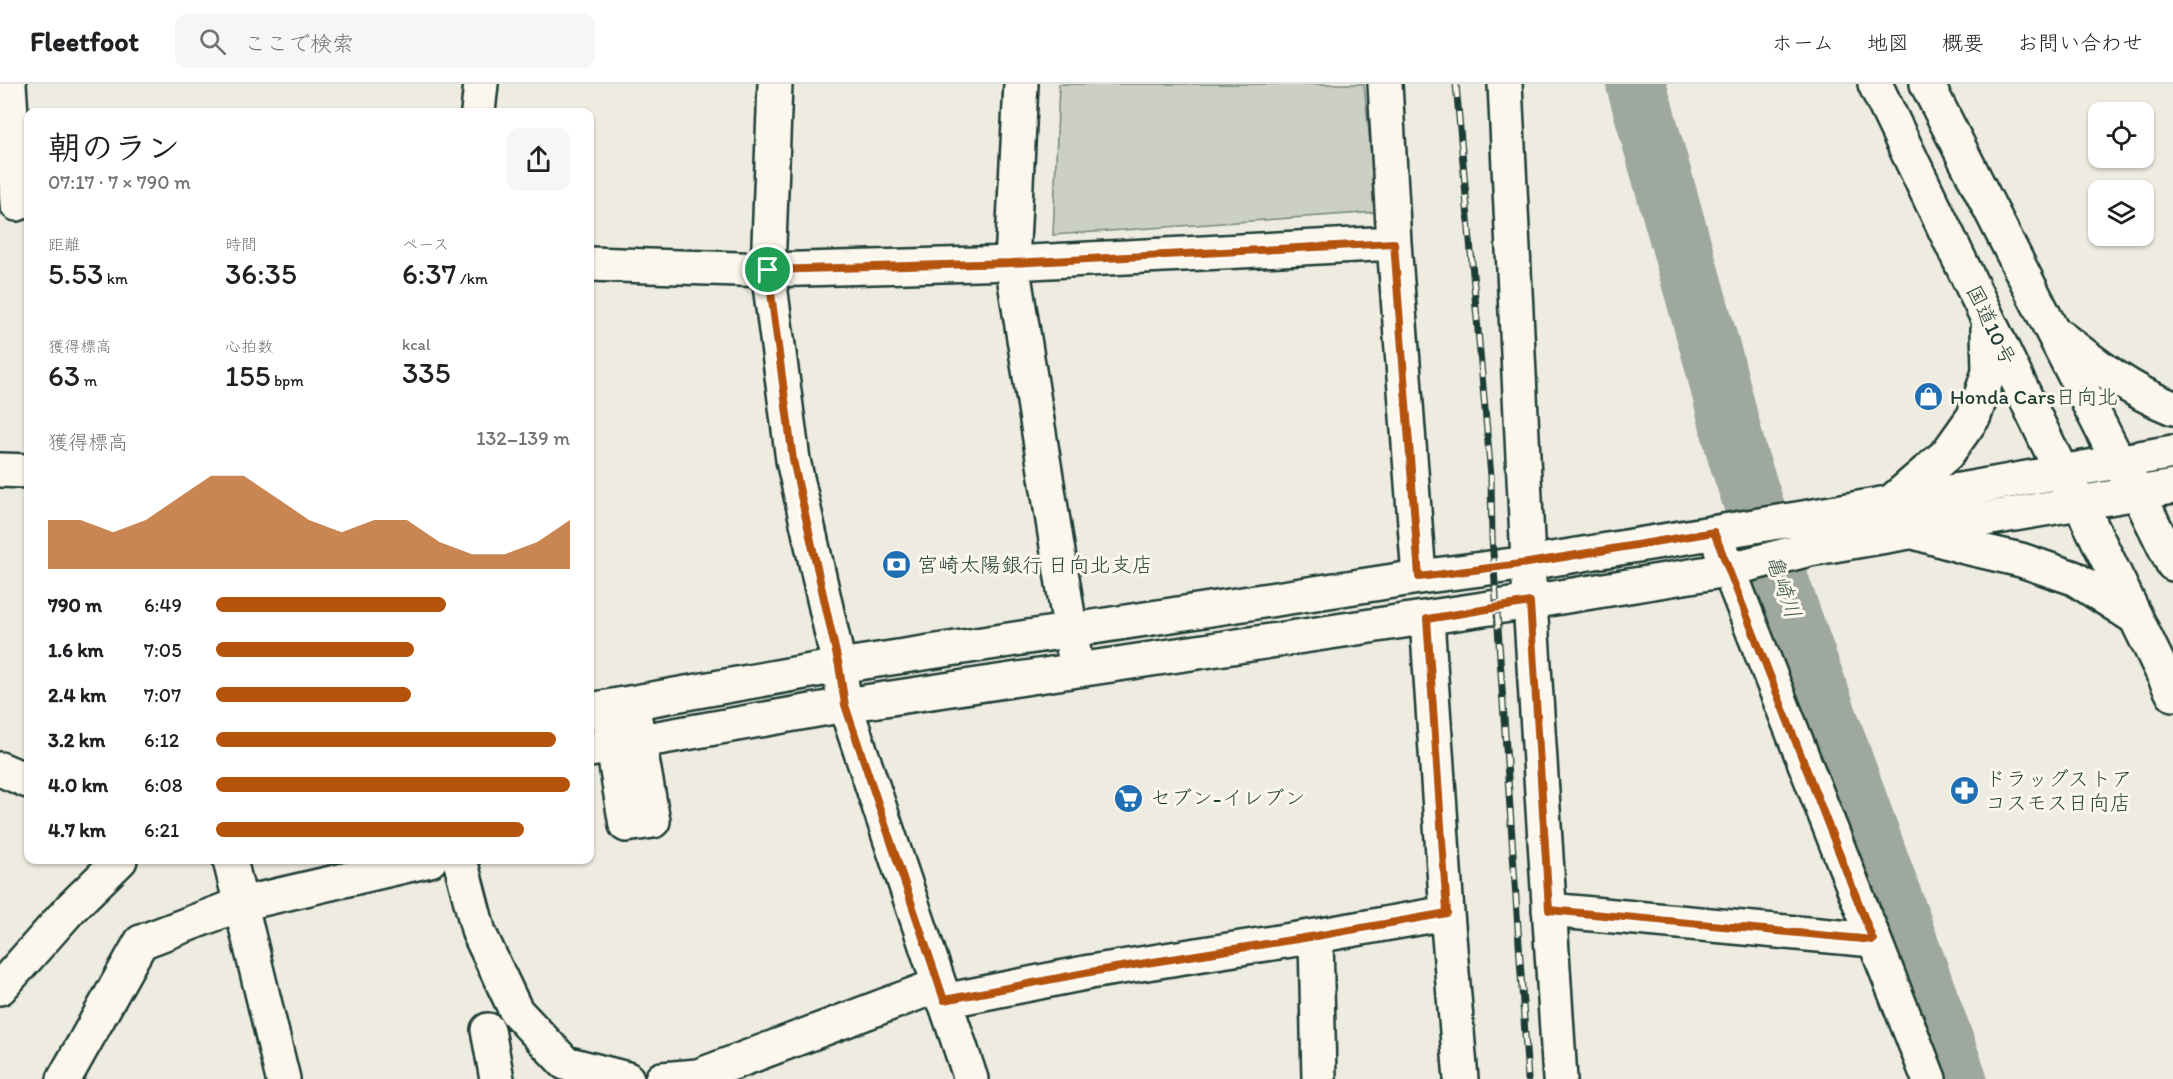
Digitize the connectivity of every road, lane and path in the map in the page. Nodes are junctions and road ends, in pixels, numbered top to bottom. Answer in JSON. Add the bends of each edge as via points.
{"nodes":[{"id":1,"x":9,"y":84,"type":"edge"},
{"id":2,"x":480,"y":84,"type":"edge"},
{"id":3,"x":775,"y":84,"type":"edge"},
{"id":4,"x":1021,"y":84,"type":"edge"},
{"id":5,"x":1385,"y":84,"type":"edge"},
{"id":6,"x":1505,"y":84,"type":"edge"},
{"id":7,"x":1875,"y":84,"type":"edge"},
{"id":8,"x":1927,"y":84,"type":"edge"},
{"id":9,"x":478,"y":108,"type":"edge"},
{"id":10,"x":15,"y":203,"type":"edge"},
{"id":11,"x":1394,"y":243,"type":"junction"},
{"id":12,"x":1012,"y":263,"type":"junction"},
{"id":13,"x":594,"y":264,"type":"edge"},
{"id":14,"x":768,"y":270,"type":"junction"},
{"id":15,"x":1988,"y":318,"type":"junction"},
{"id":16,"x":2052,"y":332,"type":"junction"},
{"id":17,"x":2173,"y":408,"type":"edge"},
{"id":18,"x":2173,"y":452,"type":"edge"},
{"id":19,"x":2119,"y":462,"type":"junction"},
{"id":20,"x":0,"y":470,"type":"edge"},
{"id":21,"x":24,"y":471,"type":"edge"},
{"id":22,"x":2062,"y":472,"type":"junction"},
{"id":23,"x":2173,"y":487,"type":"edge"},
{"id":24,"x":2138,"y":493,"type":"junction"},
{"id":25,"x":1890,"y":503,"type":"junction"},
{"id":26,"x":2080,"y":503,"type":"junction"},
{"id":27,"x":1714,"y":532,"type":"junction"},
{"id":28,"x":1914,"y":532,"type":"junction"},
{"id":29,"x":1528,"y":563,"type":"junction"},
{"id":30,"x":2173,"y":564,"type":"edge"},
{"id":31,"x":1728,"y":570,"type":"junction"},
{"id":32,"x":1419,"y":577,"type":"junction"},
{"id":33,"x":1530,"y":602,"type":"junction"},
{"id":34,"x":2136,"y":618,"type":"junction"},
{"id":35,"x":1427,"y":619,"type":"junction"},
{"id":36,"x":1069,"y":632,"type":"junction"},
{"id":37,"x":839,"y":666,"type":"junction"},
{"id":38,"x":1077,"y":670,"type":"junction"},
{"id":39,"x":2173,"y":694,"type":"edge"},
{"id":40,"x":845,"y":705,"type":"junction"},
{"id":41,"x":609,"y":706,"type":"edge"},
{"id":42,"x":614,"y":746,"type":"edge"},
{"id":43,"x":0,"y":769,"type":"edge"},
{"id":44,"x":24,"y":779,"type":"edge"},
{"id":45,"x":116,"y":864,"type":"edge"},
{"id":46,"x":231,"y":864,"type":"edge"},
{"id":47,"x":413,"y":864,"type":"edge"},
{"id":48,"x":461,"y":864,"type":"edge"},
{"id":49,"x":241,"y":904,"type":"junction"},
{"id":50,"x":1549,"y":910,"type":"junction"},
{"id":51,"x":1447,"y":913,"type":"junction"},
{"id":52,"x":1316,"y":936,"type":"junction"},
{"id":53,"x":1873,"y":940,"type":"junction"},
{"id":54,"x":0,"y":988,"type":"edge"},
{"id":55,"x":942,"y":993,"type":"junction"},
{"id":56,"x":488,"y":1030,"type":"dead end"},
{"id":57,"x":64,"y":1079,"type":"edge"},
{"id":58,"x":283,"y":1079,"type":"edge"},
{"id":59,"x":497,"y":1079,"type":"edge"},
{"id":60,"x":627,"y":1079,"type":"edge"},
{"id":61,"x":662,"y":1079,"type":"edge"},
{"id":62,"x":971,"y":1079,"type":"edge"},
{"id":63,"x":1319,"y":1079,"type":"edge"},
{"id":64,"x":1461,"y":1079,"type":"edge"},
{"id":65,"x":1560,"y":1079,"type":"edge"},
{"id":66,"x":1929,"y":1079,"type":"edge"}],
"edges":[{"from":1,"to":10,"type":"main road"},
{"from":2,"to":9,"type":"main road"},
{"from":3,"to":14,"type":"main road"},
{"from":4,"to":12,"type":"main road"},
{"from":5,"to":11,"type":"main road"},
{"from":6,"to":29,"type":"main road"},
{"from":7,"to":15,"type":"main road","name":"国道10号"},
{"from":8,"to":16,"type":"main road"},
{"from":11,"to":12,"type":"main road"},
{"from":11,"to":32,"type":"main road"},
{"from":12,"to":14,"type":"main road"},
{"from":12,"to":36,"type":"main road"},
{"from":13,"to":14,"type":"main road"},
{"from":14,"to":37,"type":"main road","via":[[793,460]]},
{"from":15,"to":22,"type":"main road","name":"国道10号"},
{"from":15,"to":25,"type":"main road","via":[[1989,372],[1974,416],[1947,454]]},
{"from":16,"to":17,"type":"main road","via":[[2108,374],[2149,399]]},
{"from":16,"to":19,"type":"main road"},
{"from":18,"to":19,"type":"main road"},
{"from":19,"to":22,"type":"main road"},
{"from":19,"to":24,"type":"main road"},
{"from":20,"to":21,"type":"main road"},
{"from":22,"to":25,"type":"main road"},
{"from":22,"to":26,"type":"main road","name":"国道10号"},
{"from":23,"to":24,"type":"main road"},
{"from":24,"to":26,"type":"main road"},
{"from":24,"to":30,"type":"main road"},
{"from":25,"to":27,"type":"main road"},
{"from":26,"to":28,"type":"main road"},
{"from":26,"to":34,"type":"main road","name":"国道10号"},
{"from":27,"to":29,"type":"main road"},
{"from":27,"to":31,"type":"main road"},
{"from":28,"to":31,"type":"main road","via":[[1810,549]]},
{"from":28,"to":34,"type":"main road","via":[[2074,578]]},
{"from":29,"to":32,"type":"main road"},
{"from":29,"to":33,"type":"main road"},
{"from":31,"to":33,"type":"main road"},
{"from":31,"to":53,"type":"main road"},
{"from":32,"to":36,"type":"main road"},
{"from":33,"to":35,"type":"main road"},
{"from":33,"to":50,"type":"main road"},
{"from":34,"to":39,"type":"main road","name":"国道10号"},
{"from":35,"to":38,"type":"main road"},
{"from":35,"to":51,"type":"main road"},
{"from":36,"to":37,"type":"main road"},
{"from":36,"to":38,"type":"main road"},
{"from":37,"to":40,"type":"main road"},
{"from":37,"to":41,"type":"main road"},
{"from":38,"to":40,"type":"main road"},
{"from":40,"to":42,"type":"main road"},
{"from":40,"to":55,"type":"main road"},
{"from":41,"to":42,"type":"main road"},
{"from":43,"to":44,"type":"main road"},
{"from":45,"to":54,"type":"main road"},
{"from":46,"to":49,"type":"main road"},
{"from":47,"to":49,"type":"main road"},
{"from":48,"to":60,"type":"main road","via":[[479,933],[516,1011],[565,1063]]},
{"from":49,"to":57,"type":"main road","via":[[141,942]]},
{"from":49,"to":58,"type":"main road"},
{"from":50,"to":53,"type":"main road"},
{"from":50,"to":65,"type":"main road"},
{"from":51,"to":52,"type":"main road"},
{"from":51,"to":64,"type":"main road"},
{"from":52,"to":55,"type":"main road"},
{"from":52,"to":63,"type":"main road"},
{"from":53,"to":66,"type":"main road"},
{"from":55,"to":61,"type":"main road","via":[[698,1076]]},
{"from":55,"to":62,"type":"main road"},
{"from":56,"to":59,"type":"main road"}]}
